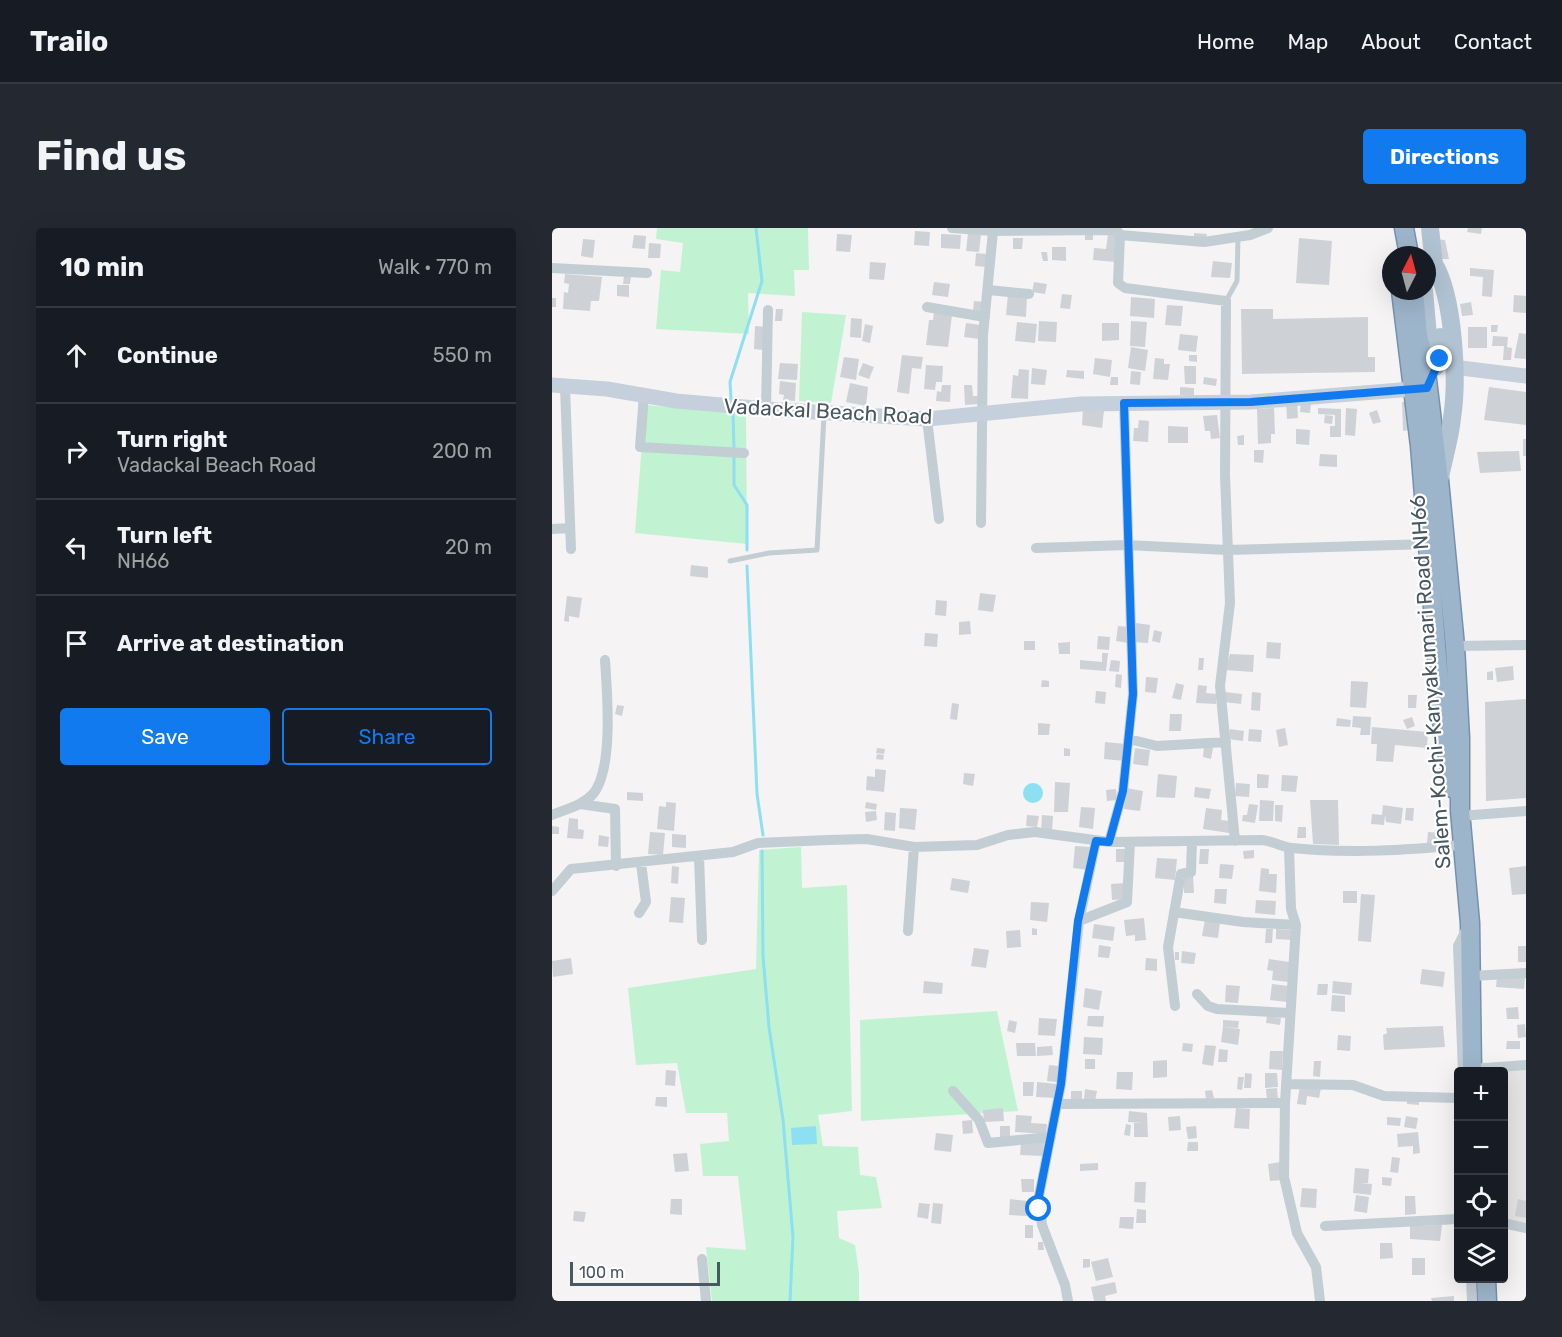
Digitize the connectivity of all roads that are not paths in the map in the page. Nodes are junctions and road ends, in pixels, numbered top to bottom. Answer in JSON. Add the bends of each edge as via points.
{"nodes":[{"id":1,"x":952,"y":228,"type":"edge"},
{"id":2,"x":1268,"y":228,"type":"edge"},
{"id":3,"x":1394,"y":228,"type":"edge"},
{"id":4,"x":1404,"y":228,"type":"edge"},
{"id":5,"x":1419,"y":228,"type":"edge"},
{"id":6,"x":1430,"y":228,"type":"edge"},
{"id":7,"x":993,"y":231,"type":"junction"},
{"id":8,"x":1120,"y":235,"type":"junction"},
{"id":9,"x":1238,"y":237,"type":"junction"},
{"id":10,"x":1396,"y":246,"type":"edge"},
{"id":11,"x":1407,"y":246,"type":"edge"},
{"id":12,"x":1424,"y":246,"type":"edge"},
{"id":13,"x":1428,"y":246,"type":"edge"},
{"id":14,"x":552,"y":268,"type":"edge"},
{"id":15,"x":647,"y":273,"type":"dead end"},
{"id":16,"x":989,"y":290,"type":"junction"},
{"id":17,"x":1029,"y":294,"type":"dead end"},
{"id":18,"x":1403,"y":300,"type":"edge"},
{"id":19,"x":1415,"y":300,"type":"edge"},
{"id":20,"x":1425,"y":300,"type":"edge"},
{"id":21,"x":1432,"y":300,"type":"edge"},
{"id":22,"x":1226,"y":301,"type":"junction"},
{"id":23,"x":927,"y":307,"type":"dead end"},
{"id":24,"x":768,"y":310,"type":"dead end"},
{"id":25,"x":985,"y":316,"type":"junction"},
{"id":26,"x":1444,"y":367,"type":"junction"},
{"id":27,"x":1526,"y":376,"type":"edge"},
{"id":28,"x":559,"y":386,"type":"edge"},
{"id":29,"x":1420,"y":388,"type":"junction"},
{"id":30,"x":644,"y":395,"type":"junction"},
{"id":31,"x":1224,"y":402,"type":"junction"},
{"id":32,"x":1124,"y":403,"type":"junction"},
{"id":33,"x":766,"y":409,"type":"junction"},
{"id":34,"x":824,"y":412,"type":"junction"},
{"id":35,"x":982,"y":413,"type":"junction"},
{"id":36,"x":927,"y":419,"type":"junction"},
{"id":37,"x":738,"y":453,"type":"dead end"},
{"id":38,"x":1439,"y":480,"type":"junction"},
{"id":39,"x":939,"y":519,"type":"dead end"},
{"id":40,"x":981,"y":523,"type":"dead end"},
{"id":41,"x":570,"y":528,"type":"junction"},
{"id":42,"x":552,"y":529,"type":"edge"},
{"id":43,"x":1425,"y":544,"type":"junction"},
{"id":44,"x":1127,"y":545,"type":"junction"},
{"id":45,"x":1036,"y":548,"type":"dead end"},
{"id":46,"x":571,"y":549,"type":"dead end"},
{"id":47,"x":1227,"y":550,"type":"junction"},
{"id":48,"x":730,"y":561,"type":"dead end"},
{"id":49,"x":1526,"y":645,"type":"edge"},
{"id":50,"x":1455,"y":646,"type":"junction"},
{"id":51,"x":605,"y":660,"type":"dead end"},
{"id":52,"x":1129,"y":739,"type":"junction"},
{"id":53,"x":1226,"y":742,"type":"junction"},
{"id":54,"x":580,"y":804,"type":"junction"},
{"id":55,"x":1526,"y":811,"type":"edge"},
{"id":56,"x":1460,"y":814,"type":"junction"},
{"id":57,"x":552,"y":815,"type":"edge"},
{"id":58,"x":1096,"y":841,"type":"junction"},
{"id":59,"x":1192,"y":841,"type":"junction"},
{"id":60,"x":1235,"y":841,"type":"junction"},
{"id":61,"x":1109,"y":842,"type":"junction"},
{"id":62,"x":1130,"y":842,"type":"junction"},
{"id":63,"x":1463,"y":845,"type":"junction"},
{"id":64,"x":914,"y":847,"type":"junction"},
{"id":65,"x":1289,"y":848,"type":"junction"},
{"id":66,"x":699,"y":856,"type":"junction"},
{"id":67,"x":641,"y":863,"type":"junction"},
{"id":68,"x":616,"y":866,"type":"junction"},
{"id":69,"x":552,"y":891,"type":"edge"},
{"id":70,"x":1174,"y":912,"type":"junction"},
{"id":71,"x":639,"y":914,"type":"dead end"},
{"id":72,"x":1078,"y":921,"type":"junction"},
{"id":73,"x":1470,"y":923,"type":"junction"},
{"id":74,"x":1296,"y":925,"type":"junction"},
{"id":75,"x":908,"y":931,"type":"dead end"},
{"id":76,"x":702,"y":940,"type":"dead end"},
{"id":77,"x":1526,"y":973,"type":"edge"},
{"id":78,"x":1471,"y":976,"type":"junction"},
{"id":79,"x":1197,"y":994,"type":"dead end"},
{"id":80,"x":1175,"y":1006,"type":"dead end"},
{"id":81,"x":1289,"y":1013,"type":"junction"},
{"id":82,"x":1526,"y":1065,"type":"edge"},
{"id":83,"x":1469,"y":1067,"type":"edge"},
{"id":84,"x":1469,"y":1067,"type":"edge"},
{"id":85,"x":1507,"y":1067,"type":"edge"},
{"id":86,"x":1286,"y":1084,"type":"junction"},
{"id":87,"x":953,"y":1091,"type":"dead end"},
{"id":88,"x":1454,"y":1098,"type":"edge"},
{"id":89,"x":1285,"y":1103,"type":"junction"},
{"id":90,"x":1057,"y":1104,"type":"junction"},
{"id":91,"x":1050,"y":1137,"type":"junction"},
{"id":92,"x":1454,"y":1219,"type":"edge"},
{"id":93,"x":1508,"y":1224,"type":"edge"},
{"id":94,"x":1325,"y":1226,"type":"dead end"},
{"id":95,"x":1526,"y":1228,"type":"edge"},
{"id":96,"x":702,"y":1259,"type":"dead end"},
{"id":97,"x":1471,"y":1283,"type":"edge"},
{"id":98,"x":1486,"y":1283,"type":"edge"},
{"id":99,"x":706,"y":1301,"type":"edge"},
{"id":100,"x":1068,"y":1301,"type":"edge"},
{"id":101,"x":1320,"y":1301,"type":"edge"},
{"id":102,"x":1472,"y":1301,"type":"edge"},
{"id":103,"x":1487,"y":1301,"type":"edge"}],
"edges":[{"from":1,"to":7,"type":"street"},
{"from":2,"to":9,"type":"street"},
{"from":3,"to":10,"type":"highway"},
{"from":4,"to":11,"type":"highway"},
{"from":5,"to":12,"type":"main road"},
{"from":6,"to":13,"type":"main road"},
{"from":7,"to":8,"type":"street","via":[[1117,230]]},
{"from":7,"to":16,"type":"street"},
{"from":8,"to":9,"type":"street","via":[[1204,242]]},
{"from":8,"to":22,"type":"street","via":[[1118,283],[1125,288]]},
{"from":9,"to":22,"type":"lane","via":[[1237,280]]},
{"from":14,"to":15,"type":"street"},
{"from":16,"to":17,"type":"street"},
{"from":16,"to":25,"type":"street"},
{"from":18,"to":29,"type":"highway"},
{"from":19,"to":29,"type":"highway","name":"Salem-Kochi-Kanyakumari Road NH66","via":[[1425,363]]},
{"from":20,"to":26,"type":"main road","via":[[1430,360]]},
{"from":21,"to":26,"type":"main road"},
{"from":22,"to":31,"type":"street"},
{"from":23,"to":25,"type":"street"},
{"from":24,"to":33,"type":"street"},
{"from":25,"to":35,"type":"street"},
{"from":26,"to":27,"type":"main road"},
{"from":26,"to":29,"type":"main road"},
{"from":26,"to":38,"type":"main road","via":[[1452,418]]},
{"from":28,"to":30,"type":"main road","name":"Vadackal Beach Road"},
{"from":28,"to":41,"type":"street"},
{"from":29,"to":31,"type":"main road","name":"Vadackal Beach Road"},
{"from":29,"to":38,"type":"highway","name":"Salem-Kochi-Kanyakumari Road NH66"},
{"from":29,"to":43,"type":"highway"},
{"from":30,"to":33,"type":"main road","name":"Vadackal Beach Road"},
{"from":30,"to":37,"type":"street","via":[[640,447]]},
{"from":31,"to":32,"type":"main road","name":"Vadackal Beach Road"},
{"from":31,"to":47,"type":"street"},
{"from":32,"to":35,"type":"main road","name":"Vadackal Beach Road"},
{"from":32,"to":44,"type":"street"},
{"from":33,"to":34,"type":"main road","name":"Vadackal Beach Road"},
{"from":34,"to":36,"type":"main road","name":"Vadackal Beach Road"},
{"from":34,"to":48,"type":"lane","via":[[817,550],[769,553]]},
{"from":35,"to":36,"type":"main road","name":"Vadackal Beach Road"},
{"from":35,"to":40,"type":"street"},
{"from":36,"to":39,"type":"street"},
{"from":38,"to":50,"type":"highway","name":"Salem-Kochi-Kanyakumari Road NH66"},
{"from":41,"to":42,"type":"street"},
{"from":41,"to":46,"type":"street"},
{"from":43,"to":47,"type":"street"},
{"from":43,"to":56,"type":"highway","via":[[1443,732]]},
{"from":44,"to":45,"type":"street"},
{"from":44,"to":47,"type":"street"},
{"from":44,"to":52,"type":"street","via":[[1132,649]]},
{"from":47,"to":53,"type":"street","via":[[1230,603],[1220,686]]},
{"from":49,"to":50,"type":"street"},
{"from":50,"to":56,"type":"highway","name":"Salem-Kochi-Kanyakumari Road NH66","via":[[1461,738]]},
{"from":51,"to":54,"type":"street","via":[[608,721],[601,774],[592,795]]},
{"from":52,"to":53,"type":"street","via":[[1157,746]]},
{"from":52,"to":61,"type":"street","via":[[1123,791]]},
{"from":53,"to":60,"type":"street"},
{"from":54,"to":57,"type":"street"},
{"from":54,"to":68,"type":"street","via":[[615,809]]},
{"from":55,"to":56,"type":"street"},
{"from":56,"to":63,"type":"highway","name":"Salem-Kochi-Kanyakumari Road NH66"},
{"from":58,"to":61,"type":"street"},
{"from":58,"to":64,"type":"street","via":[[1035,832],[977,845]]},
{"from":58,"to":72,"type":"street"},
{"from":59,"to":60,"type":"street"},
{"from":59,"to":62,"type":"street"},
{"from":59,"to":70,"type":"street","via":[[1191,873],[1181,874]]},
{"from":60,"to":65,"type":"street","via":[[1277,842]]},
{"from":61,"to":62,"type":"street"},
{"from":62,"to":72,"type":"street","via":[[1128,902]]},
{"from":63,"to":65,"type":"street","via":[[1359,851]]},
{"from":63,"to":73,"type":"highway","name":"Salem-Kochi-Kanyakumari Road NH66"},
{"from":64,"to":66,"type":"street","via":[[867,839],[818,840],[758,843],[733,852]]},
{"from":64,"to":75,"type":"street"},
{"from":65,"to":74,"type":"street","via":[[1291,909]]},
{"from":66,"to":67,"type":"street"},
{"from":66,"to":76,"type":"street"},
{"from":67,"to":68,"type":"street"},
{"from":67,"to":71,"type":"street","via":[[646,902]]},
{"from":68,"to":69,"type":"street","via":[[571,869]]},
{"from":70,"to":74,"type":"street"},
{"from":70,"to":80,"type":"street","via":[[1168,947]]},
{"from":72,"to":90,"type":"street"},
{"from":73,"to":78,"type":"highway","name":"Salem-Kochi-Kanyakumari Road NH66"},
{"from":73,"to":83,"type":"street","via":[[1458,946]]},
{"from":74,"to":81,"type":"street"},
{"from":77,"to":78,"type":"street"},
{"from":78,"to":84,"type":"highway","name":"Salem-Kochi-Kanyakumari Road NH66"},
{"from":79,"to":81,"type":"street","via":[[1217,1009]]},
{"from":81,"to":86,"type":"street"},
{"from":82,"to":85,"type":"street"},
{"from":86,"to":88,"type":"street","via":[[1353,1085],[1384,1096]]},
{"from":86,"to":89,"type":"street"},
{"from":87,"to":91,"type":"street","via":[[979,1119],[988,1143]]},
{"from":89,"to":90,"type":"street"},
{"from":89,"to":101,"type":"street","via":[[1284,1177],[1298,1233],[1316,1267]]},
{"from":90,"to":91,"type":"street"},
{"from":91,"to":100,"type":"street","via":[[1039,1209]]},
{"from":92,"to":94,"type":"street"},
{"from":93,"to":95,"type":"street"},
{"from":96,"to":99,"type":"street"},
{"from":97,"to":102,"type":"street"},
{"from":98,"to":103,"type":"highway"}]}
